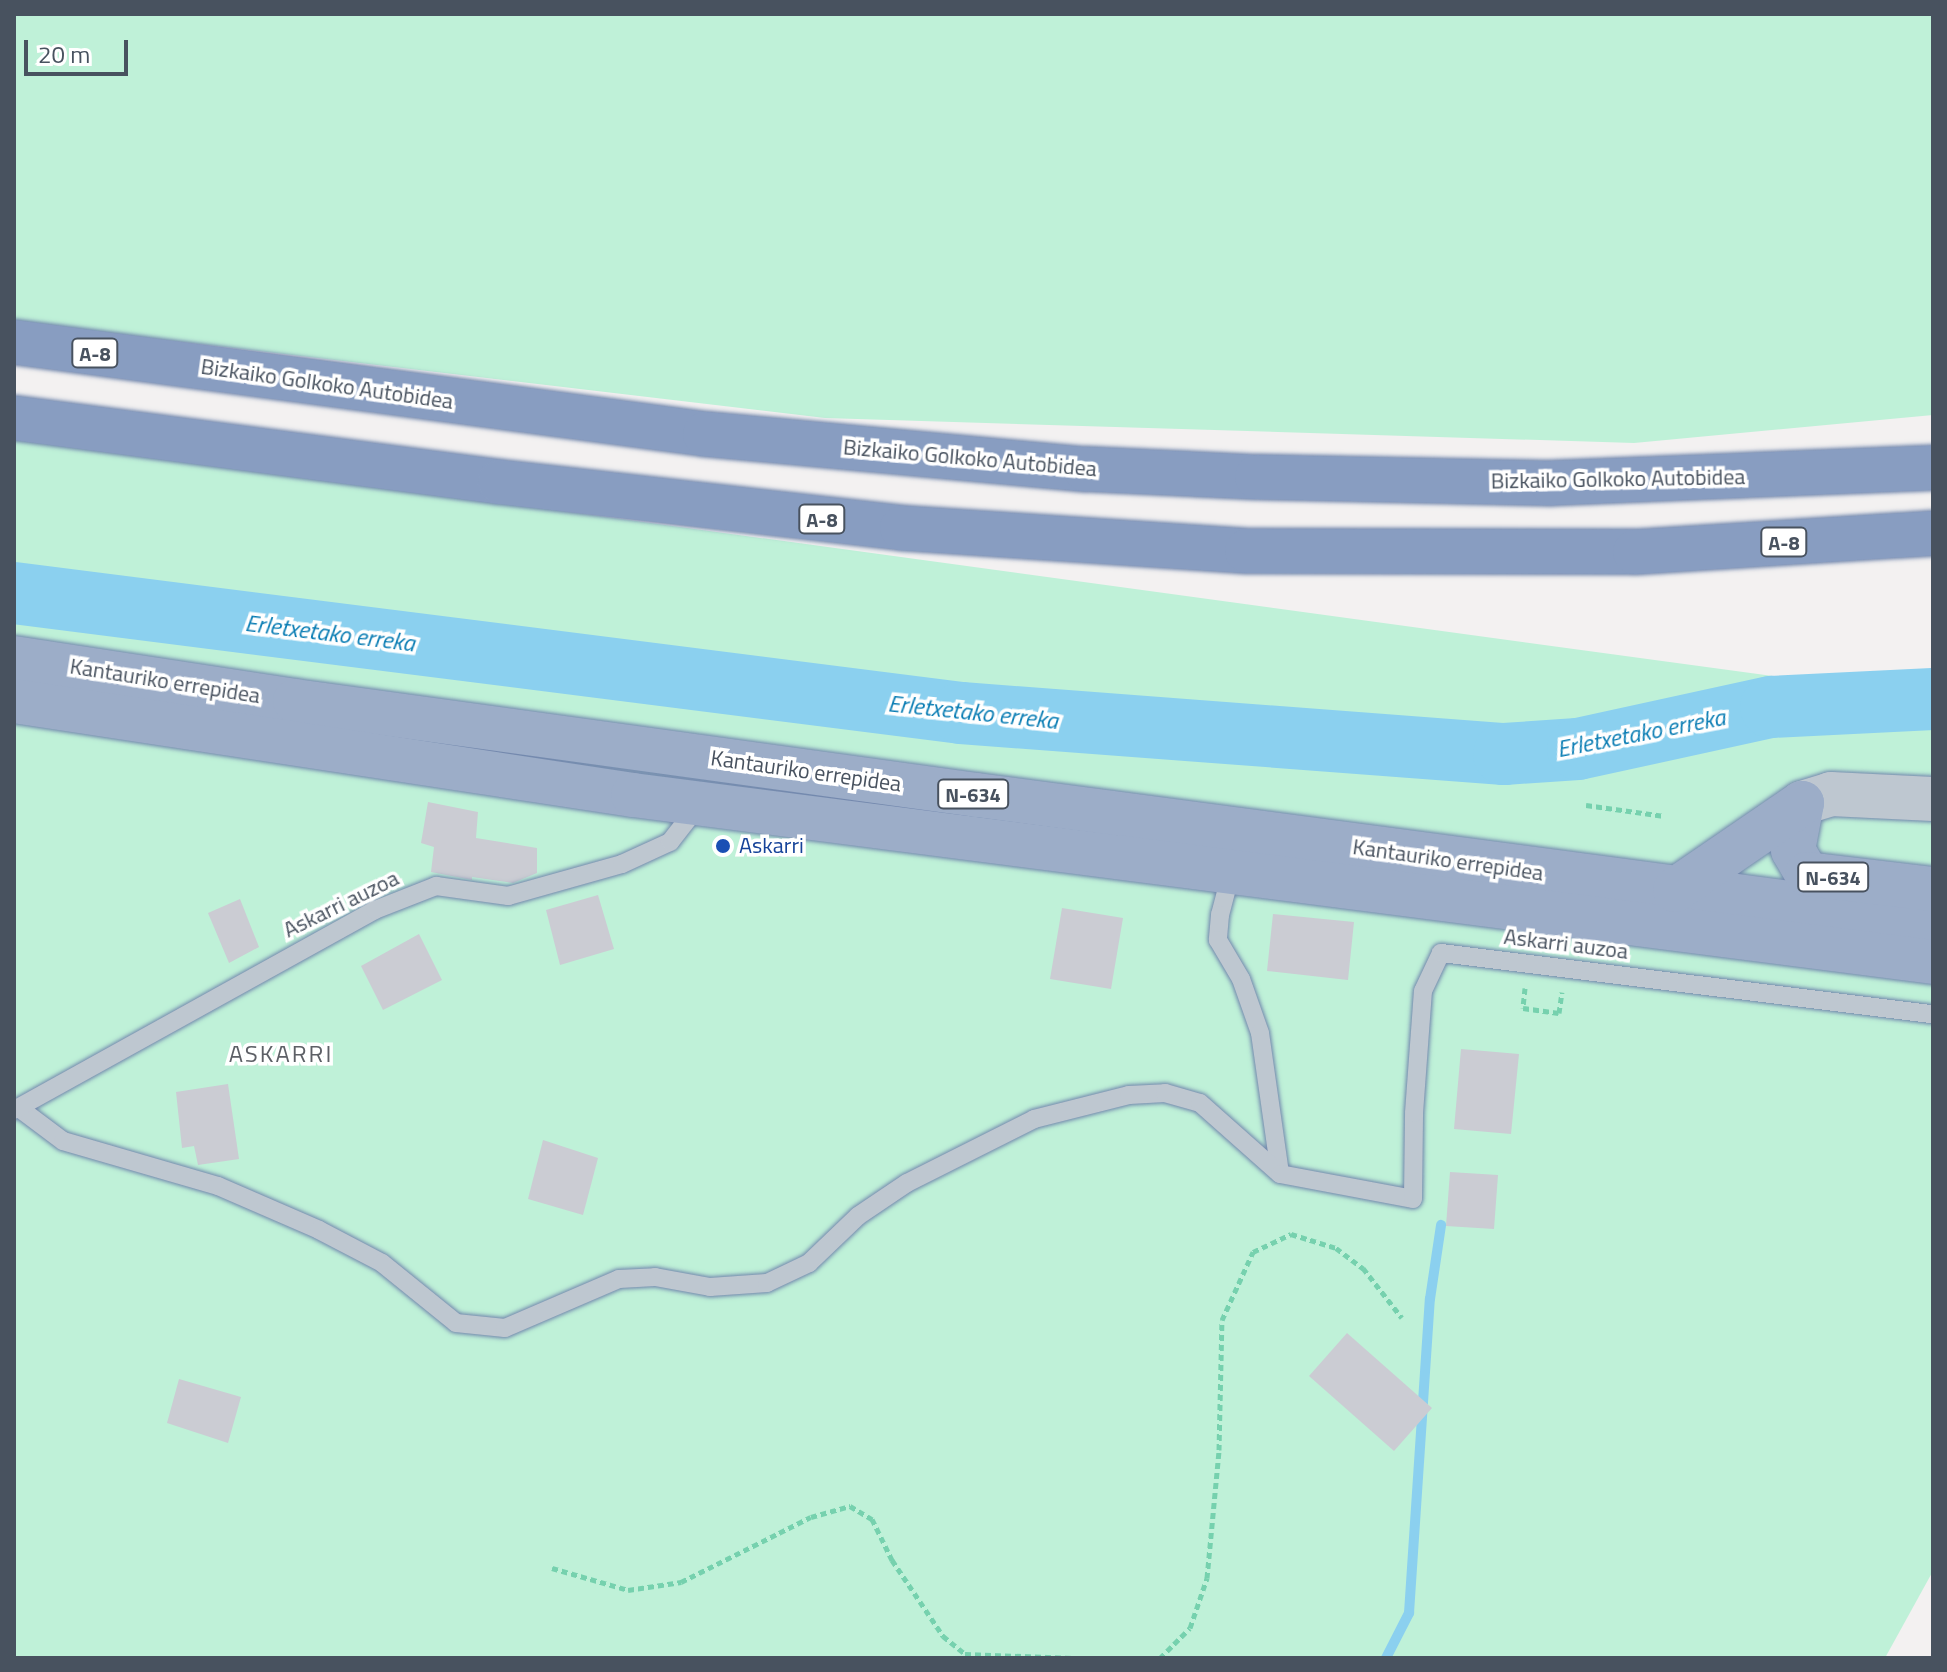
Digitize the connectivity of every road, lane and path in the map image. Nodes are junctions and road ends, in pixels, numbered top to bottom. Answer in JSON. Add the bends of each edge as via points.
{"nodes":[{"id":1,"x":14,"y":342,"type":"edge"},
{"id":2,"x":14,"y":418,"type":"edge"},
{"id":3,"x":1933,"y":468,"type":"edge"},
{"id":4,"x":1933,"y":533,"type":"edge"},
{"id":5,"x":14,"y":658,"type":"edge"},
{"id":6,"x":14,"y":701,"type":"edge"},
{"id":7,"x":1933,"y":799,"type":"edge"},
{"id":8,"x":1802,"y":803,"type":"junction"},
{"id":9,"x":700,"y":804,"type":"junction"},
{"id":10,"x":1586,"y":805,"type":"dead end"},
{"id":11,"x":1664,"y":816,"type":"dead end"},
{"id":12,"x":1231,"y":873,"type":"junction"},
{"id":13,"x":1933,"y":889,"type":"edge"},
{"id":14,"x":1675,"y":890,"type":"junction"},
{"id":15,"x":1933,"y":922,"type":"edge"},
{"id":16,"x":1933,"y":962,"type":"edge"},
{"id":17,"x":1563,"y":982,"type":"dead end"},
{"id":18,"x":1526,"y":983,"type":"dead end"},
{"id":19,"x":1933,"y":1014,"type":"edge"},
{"id":20,"x":17,"y":1109,"type":"edge"},
{"id":21,"x":1280,"y":1174,"type":"junction"},
{"id":22,"x":1402,"y":1318,"type":"dead end"},
{"id":23,"x":552,"y":1568,"type":"dead end"},
{"id":24,"x":962,"y":1656,"type":"edge"},
{"id":25,"x":1074,"y":1658,"type":"edge"},
{"id":26,"x":1160,"y":1658,"type":"edge"}],
"edges":[{"from":1,"to":3,"type":"highway","name":"Bizkaiko Golkoko Autobidea","number":"A-8","via":[[705,434],[1085,469],[1552,483]]},
{"from":2,"to":4,"type":"highway","number":"A-8","via":[[887,527],[1247,551],[1635,552]]},
{"from":5,"to":14,"type":"highway","name":"Kantauriko errepidea","number":"N-634"},
{"from":6,"to":9,"type":"highway","name":"Kantauriko errepidea","number":"N-634"},
{"from":7,"to":8,"type":"street","via":[[1831,794]]},
{"from":8,"to":13,"type":"highway","number":"N-634","via":[[1793,850],[1807,874]]},
{"from":8,"to":14,"type":"highway"},
{"from":9,"to":12,"type":"highway","name":"Kantauriko errepidea","number":"N-634"},
{"from":9,"to":20,"type":"lane","name":"Askarri auzoa","via":[[670,842],[622,864],[508,896],[436,886],[375,910]]},
{"from":10,"to":11,"type":"path"},
{"from":12,"to":16,"type":"highway","name":"Kantauriko errepidea","number":"N-634"},
{"from":12,"to":21,"type":"lane","via":[[1218,940],[1241,979],[1260,1033]]},
{"from":14,"to":15,"type":"highway","name":"Kantauriko errepidea","number":"N-634"},
{"from":17,"to":18,"type":"path","via":[[1559,1013],[1523,1008]]},
{"from":19,"to":21,"type":"lane","name":"Askarri auzoa","via":[[1441,953],[1423,991],[1413,1199]]},
{"from":20,"to":21,"type":"lane","via":[[63,1141],[218,1186],[319,1230],[382,1263],[456,1323],[505,1328],[619,1279],[655,1277],[710,1287],[767,1283],[809,1263],[858,1216],[907,1183],[1034,1119],[1129,1095],[1165,1093],[1200,1103]]},
{"from":22,"to":26,"type":"path","via":[[1363,1268],[1336,1248],[1291,1234],[1253,1252],[1222,1320],[1219,1450],[1207,1578],[1190,1628]]},
{"from":23,"to":24,"type":"path","via":[[628,1590],[681,1582],[811,1517],[850,1506],[872,1519],[892,1560]]},
{"from":24,"to":25,"type":"path"}]}
